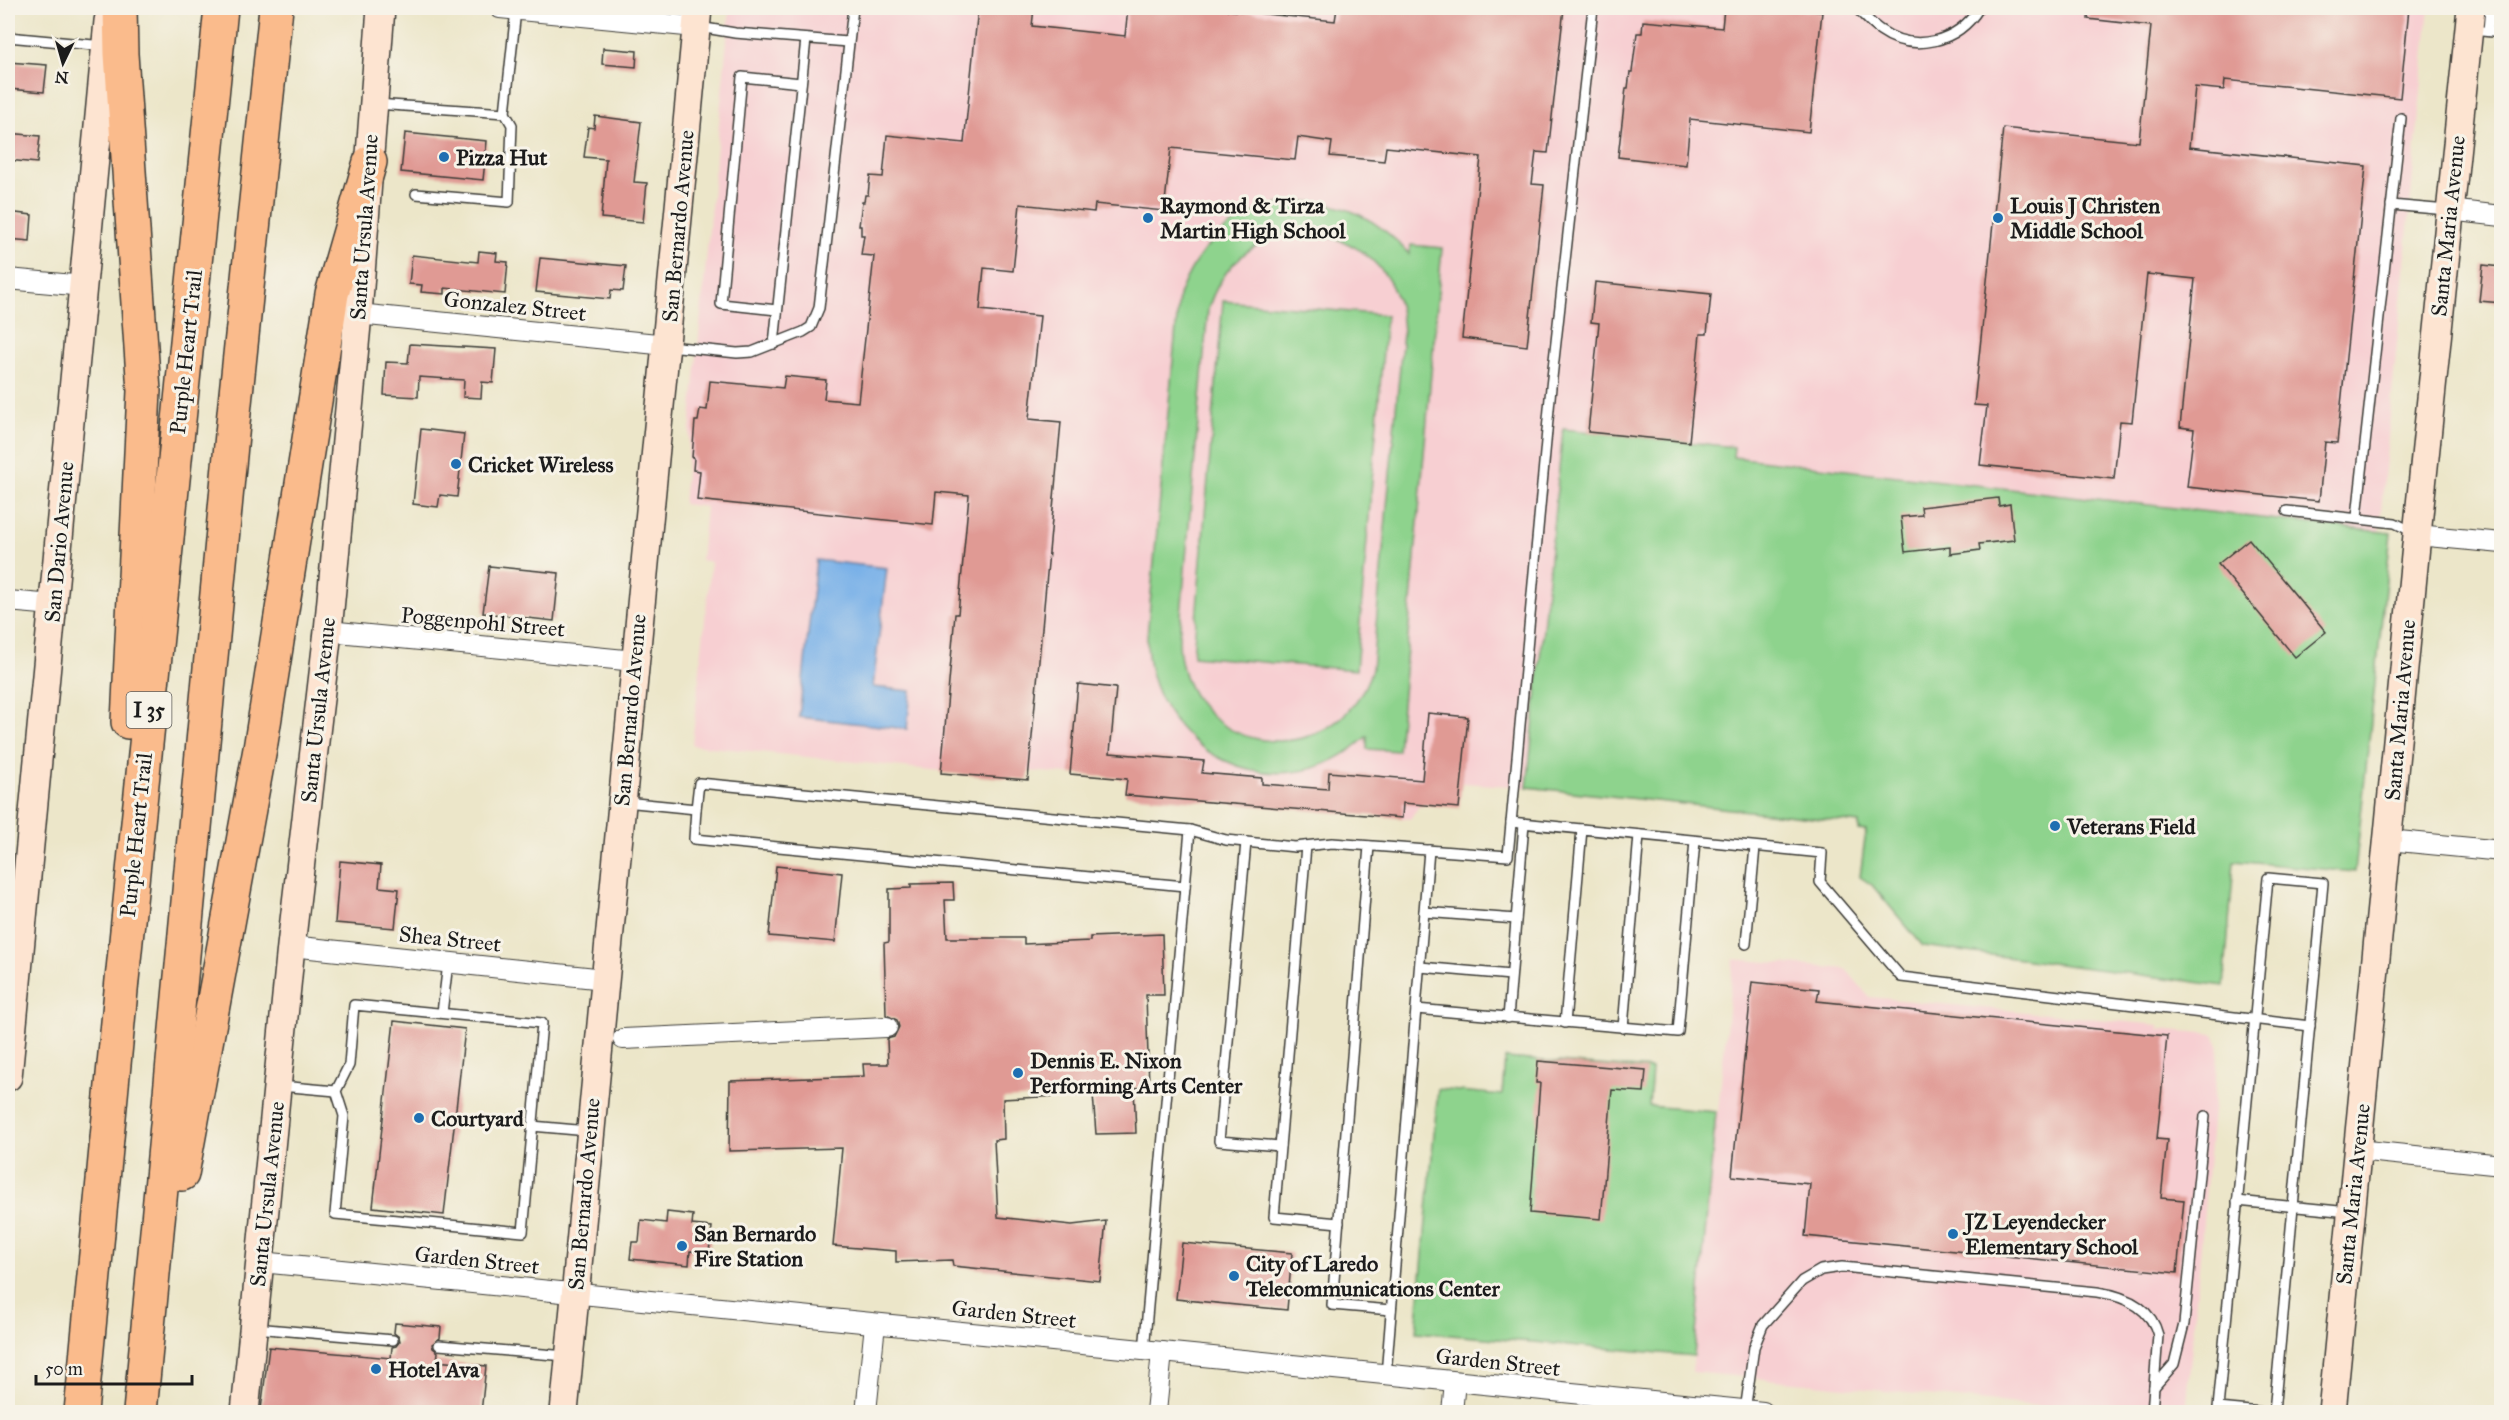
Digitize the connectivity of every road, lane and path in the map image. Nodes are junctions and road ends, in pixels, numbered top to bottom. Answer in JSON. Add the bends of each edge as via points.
{"nodes":[{"id":1,"x":109,"y":8,"type":"edge"},
{"id":2,"x":120,"y":8,"type":"edge"},
{"id":3,"x":221,"y":8,"type":"edge"},
{"id":4,"x":276,"y":8,"type":"edge"},
{"id":5,"x":381,"y":8,"type":"edge"},
{"id":6,"x":508,"y":8,"type":"edge"},
{"id":7,"x":854,"y":8,"type":"edge"},
{"id":8,"x":1593,"y":8,"type":"edge"},
{"id":9,"x":1856,"y":8,"type":"edge"},
{"id":10,"x":1979,"y":8,"type":"edge"},
{"id":11,"x":2490,"y":8,"type":"edge"},
{"id":12,"x":697,"y":17,"type":"edge"},
{"id":13,"x":2476,"y":23,"type":"edge"},
{"id":14,"x":2502,"y":33,"type":"edge"},
{"id":15,"x":8,"y":37,"type":"edge"},
{"id":16,"x":806,"y":39,"type":"junction"},
{"id":17,"x":848,"y":42,"type":"junction"},
{"id":18,"x":106,"y":46,"type":"junction"},
{"id":19,"x":801,"y":83,"type":"junction"},
{"id":20,"x":374,"y":104,"type":"junction"},
{"id":21,"x":505,"y":113,"type":"junction"},
{"id":22,"x":2401,"y":118,"type":"dead end"},
{"id":23,"x":370,"y":162,"type":"junction"},
{"id":24,"x":416,"y":194,"type":"dead end"},
{"id":25,"x":2391,"y":204,"type":"junction"},
{"id":26,"x":2449,"y":210,"type":"junction"},
{"id":27,"x":2502,"y":216,"type":"edge"},
{"id":28,"x":8,"y":279,"type":"edge"},
{"id":29,"x":84,"y":286,"type":"junction"},
{"id":30,"x":777,"y":310,"type":"junction"},
{"id":31,"x":358,"y":314,"type":"junction"},
{"id":32,"x":774,"y":344,"type":"junction"},
{"id":33,"x":667,"y":345,"type":"junction"},
{"id":34,"x":2287,"y":511,"type":"dead end"},
{"id":35,"x":2357,"y":518,"type":"junction"},
{"id":36,"x":2417,"y":535,"type":"junction"},
{"id":37,"x":2502,"y":543,"type":"edge"},
{"id":38,"x":8,"y":601,"type":"edge"},
{"id":39,"x":53,"y":605,"type":"junction"},
{"id":40,"x":328,"y":632,"type":"junction"},
{"id":41,"x":635,"y":661,"type":"junction"},
{"id":42,"x":621,"y":802,"type":"junction"},
{"id":43,"x":696,"y":809,"type":"junction"},
{"id":44,"x":1511,"y":822,"type":"junction"},
{"id":45,"x":1524,"y":824,"type":"junction"},
{"id":46,"x":1582,"y":829,"type":"junction"},
{"id":47,"x":1190,"y":830,"type":"junction"},
{"id":48,"x":1639,"y":835,"type":"junction"},
{"id":49,"x":2388,"y":840,"type":"junction"},
{"id":50,"x":1695,"y":841,"type":"junction"},
{"id":51,"x":1245,"y":842,"type":"junction"},
{"id":52,"x":1306,"y":846,"type":"junction"},
{"id":53,"x":1369,"y":846,"type":"junction"},
{"id":54,"x":1755,"y":847,"type":"junction"},
{"id":55,"x":1429,"y":850,"type":"junction"},
{"id":56,"x":2502,"y":851,"type":"edge"},
{"id":57,"x":1185,"y":885,"type":"junction"},
{"id":58,"x":1424,"y":912,"type":"junction"},
{"id":59,"x":15,"y":918,"type":"edge"},
{"id":60,"x":1516,"y":919,"type":"junction"},
{"id":61,"x":1746,"y":944,"type":"dead end"},
{"id":62,"x":291,"y":946,"type":"junction"},
{"id":63,"x":448,"y":963,"type":"junction"},
{"id":64,"x":1420,"y":967,"type":"junction"},
{"id":65,"x":1511,"y":975,"type":"junction"},
{"id":66,"x":605,"y":979,"type":"junction"},
{"id":67,"x":122,"y":980,"type":"junction"},
{"id":68,"x":1416,"y":1009,"type":"junction"},
{"id":69,"x":442,"y":1013,"type":"junction"},
{"id":70,"x":1508,"y":1018,"type":"junction"},
{"id":71,"x":2255,"y":1021,"type":"junction"},
{"id":72,"x":1565,"y":1023,"type":"junction"},
{"id":73,"x":2310,"y":1026,"type":"junction"},
{"id":74,"x":887,"y":1027,"type":"dead end"},
{"id":75,"x":1623,"y":1028,"type":"junction"},
{"id":76,"x":623,"y":1039,"type":"dead end"},
{"id":77,"x":8,"y":1077,"type":"edge"},
{"id":78,"x":278,"y":1086,"type":"junction"},
{"id":79,"x":336,"y":1091,"type":"junction"},
{"id":80,"x":2205,"y":1116,"type":"dead end"},
{"id":81,"x":532,"y":1126,"type":"junction"},
{"id":82,"x":590,"y":1131,"type":"junction"},
{"id":83,"x":1280,"y":1146,"type":"junction"},
{"id":84,"x":2357,"y":1150,"type":"junction"},
{"id":85,"x":2502,"y":1165,"type":"edge"},
{"id":86,"x":2237,"y":1201,"type":"junction"},
{"id":87,"x":2293,"y":1206,"type":"junction"},
{"id":88,"x":2351,"y":1212,"type":"junction"},
{"id":89,"x":1339,"y":1223,"type":"junction"},
{"id":90,"x":261,"y":1262,"type":"junction"},
{"id":91,"x":575,"y":1294,"type":"junction"},
{"id":92,"x":1392,"y":1311,"type":"junction"},
{"id":93,"x":875,"y":1324,"type":"junction"},
{"id":94,"x":254,"y":1328,"type":"junction"},
{"id":95,"x":393,"y":1340,"type":"dead end"},
{"id":96,"x":439,"y":1345,"type":"dead end"},
{"id":97,"x":1153,"y":1352,"type":"junction"},
{"id":98,"x":569,"y":1356,"type":"junction"},
{"id":99,"x":1386,"y":1375,"type":"junction"},
{"id":100,"x":1455,"y":1382,"type":"junction"},
{"id":101,"x":2154,"y":1387,"type":"junction"},
{"id":102,"x":142,"y":1399,"type":"edge"},
{"id":103,"x":1751,"y":1412,"type":"edge"},
{"id":104,"x":2245,"y":1412,"type":"edge"},
{"id":105,"x":81,"y":1413,"type":"edge"},
{"id":106,"x":245,"y":1413,"type":"edge"},
{"id":107,"x":564,"y":1413,"type":"edge"},
{"id":108,"x":866,"y":1413,"type":"edge"},
{"id":109,"x":1156,"y":1413,"type":"edge"},
{"id":110,"x":1452,"y":1413,"type":"edge"},
{"id":111,"x":2152,"y":1413,"type":"edge"},
{"id":112,"x":2261,"y":1413,"type":"edge"},
{"id":113,"x":2274,"y":1413,"type":"edge"},
{"id":114,"x":2332,"y":1413,"type":"edge"}],
"edges":[{"from":1,"to":18,"type":"main road","name":"San Dario Avenue"},
{"from":2,"to":67,"type":"highway","via":[[144,391],[130,656]]},
{"from":3,"to":67,"type":"highway","name":"Purple Heart Trail","number":"I 35"},
{"from":4,"to":102,"type":"highway","number":"I 35"},
{"from":5,"to":20,"type":"main road","name":"Santa Ursula Avenue"},
{"from":6,"to":12,"type":"street"},
{"from":6,"to":21,"type":"lane"},
{"from":7,"to":17,"type":"lane"},
{"from":8,"to":44,"type":"lane","via":[[1551,387]]},
{"from":9,"to":10,"type":"lane","via":[[1886,34],[1919,43],[1937,41],[1956,32]]},
{"from":11,"to":13,"type":"lane"},
{"from":12,"to":16,"type":"lane","via":[[735,33]]},
{"from":12,"to":33,"type":"main road","name":"San Bernardo Avenue"},
{"from":13,"to":14,"type":"lane"},
{"from":13,"to":26,"type":"main road","name":"Santa Maria Avenue"},
{"from":15,"to":18,"type":"lane"},
{"from":16,"to":17,"type":"lane"},
{"from":16,"to":19,"type":"lane"},
{"from":17,"to":32,"type":"lane","via":[[819,308],[811,327]]},
{"from":18,"to":29,"type":"main road","name":"San Dario Avenue"},
{"from":19,"to":30,"type":"lane"},
{"from":19,"to":30,"type":"lane","via":[[742,77],[721,304]]},
{"from":20,"to":21,"type":"lane"},
{"from":20,"to":23,"type":"main road","name":"Santa Ursula Avenue"},
{"from":21,"to":24,"type":"lane","via":[[512,125],[509,202]]},
{"from":22,"to":25,"type":"lane"},
{"from":23,"to":31,"type":"main road","name":"Santa Ursula Avenue"},
{"from":23,"to":102,"type":"highway","via":[[332,294],[260,749]]},
{"from":25,"to":26,"type":"lane"},
{"from":25,"to":35,"type":"lane"},
{"from":26,"to":27,"type":"street"},
{"from":26,"to":36,"type":"main road","name":"Santa Maria Avenue"},
{"from":28,"to":29,"type":"street"},
{"from":29,"to":39,"type":"main road","name":"San Dario Avenue"},
{"from":30,"to":32,"type":"lane"},
{"from":31,"to":33,"type":"street","name":"Gonzalez Street"},
{"from":31,"to":40,"type":"main road","name":"Santa Ursula Avenue"},
{"from":32,"to":33,"type":"lane","via":[[737,353]]},
{"from":33,"to":41,"type":"main road","name":"San Bernardo Avenue"},
{"from":34,"to":35,"type":"lane"},
{"from":35,"to":36,"type":"lane","via":[[2395,523]]},
{"from":36,"to":37,"type":"street"},
{"from":36,"to":49,"type":"main road","name":"Santa Maria Avenue"},
{"from":38,"to":39,"type":"street"},
{"from":39,"to":59,"type":"main road","name":"San Dario Avenue"},
{"from":40,"to":41,"type":"street","name":"Poggenpohl Street"},
{"from":40,"to":62,"type":"main road","name":"Santa Ursula Avenue"},
{"from":41,"to":42,"type":"main road","name":"San Bernardo Avenue"},
{"from":42,"to":43,"type":"lane"},
{"from":42,"to":66,"type":"main road","name":"San Bernardo Avenue"},
{"from":43,"to":47,"type":"lane","via":[[699,783]]},
{"from":43,"to":57,"type":"lane","via":[[694,839]]},
{"from":44,"to":45,"type":"lane"},
{"from":44,"to":55,"type":"lane","via":[[1508,856]]},
{"from":45,"to":46,"type":"lane"},
{"from":45,"to":60,"type":"lane"},
{"from":46,"to":48,"type":"lane"},
{"from":46,"to":72,"type":"lane"},
{"from":47,"to":51,"type":"lane"},
{"from":47,"to":57,"type":"lane"},
{"from":48,"to":50,"type":"lane"},
{"from":48,"to":75,"type":"lane"},
{"from":49,"to":56,"type":"street"},
{"from":49,"to":84,"type":"main road","name":"Santa Maria Avenue"},
{"from":50,"to":54,"type":"lane"},
{"from":50,"to":75,"type":"lane","via":[[1678,1032]]},
{"from":51,"to":52,"type":"lane"},
{"from":51,"to":83,"type":"lane","via":[[1219,1141]]},
{"from":52,"to":53,"type":"lane"},
{"from":52,"to":83,"type":"lane"},
{"from":53,"to":55,"type":"lane"},
{"from":53,"to":89,"type":"lane"},
{"from":54,"to":61,"type":"lane"},
{"from":54,"to":71,"type":"lane","via":[[1822,853],[1820,882],[1901,977]]},
{"from":55,"to":58,"type":"lane"},
{"from":57,"to":97,"type":"lane"},
{"from":58,"to":60,"type":"lane"},
{"from":58,"to":64,"type":"lane"},
{"from":59,"to":77,"type":"main road","name":"San Dario Avenue"},
{"from":60,"to":65,"type":"lane"},
{"from":62,"to":63,"type":"street","name":"Shea Street"},
{"from":62,"to":78,"type":"main road","name":"Santa Ursula Avenue"},
{"from":63,"to":66,"type":"street","name":"Shea Street"},
{"from":63,"to":69,"type":"lane"},
{"from":64,"to":65,"type":"lane"},
{"from":64,"to":68,"type":"lane"},
{"from":65,"to":70,"type":"lane"},
{"from":66,"to":82,"type":"main road","name":"San Bernardo Avenue"},
{"from":67,"to":105,"type":"highway","name":"Purple Heart Trail","number":"I 35"},
{"from":68,"to":70,"type":"lane"},
{"from":68,"to":92,"type":"lane"},
{"from":69,"to":79,"type":"lane","via":[[354,1005],[349,1065]]},
{"from":69,"to":81,"type":"lane","via":[[542,1023]]},
{"from":70,"to":72,"type":"lane"},
{"from":71,"to":73,"type":"lane"},
{"from":71,"to":73,"type":"lane","via":[[2268,878],[2323,883]]},
{"from":71,"to":86,"type":"lane"},
{"from":72,"to":75,"type":"lane"},
{"from":73,"to":87,"type":"lane"},
{"from":74,"to":76,"type":"street"},
{"from":78,"to":79,"type":"lane"},
{"from":78,"to":90,"type":"main road","name":"Santa Ursula Avenue"},
{"from":79,"to":81,"type":"lane","via":[[345,1116],[335,1214],[523,1232]]},
{"from":80,"to":101,"type":"lane","via":[[2184,1324],[2174,1364]]},
{"from":81,"to":82,"type":"lane"},
{"from":82,"to":91,"type":"main road","name":"San Bernardo Avenue"},
{"from":83,"to":89,"type":"lane","via":[[1275,1217]]},
{"from":84,"to":85,"type":"street"},
{"from":84,"to":88,"type":"main road","name":"Santa Maria Avenue"},
{"from":86,"to":87,"type":"lane"},
{"from":86,"to":104,"type":"lane","via":[[2218,1408]]},
{"from":87,"to":88,"type":"lane"},
{"from":87,"to":113,"type":"lane"},
{"from":88,"to":114,"type":"main road","name":"Santa Maria Avenue"},
{"from":89,"to":92,"type":"lane","via":[[1332,1305]]},
{"from":90,"to":91,"type":"street","name":"Garden Street"},
{"from":90,"to":94,"type":"main road","name":"Santa Ursula Avenue"},
{"from":91,"to":93,"type":"street","name":"Garden Street"},
{"from":91,"to":98,"type":"main road","name":"San Bernardo Avenue"},
{"from":92,"to":99,"type":"lane"},
{"from":93,"to":97,"type":"street","name":"Garden Street"},
{"from":93,"to":108,"type":"street"},
{"from":94,"to":95,"type":"lane"},
{"from":94,"to":106,"type":"main road","name":"Santa Ursula Avenue"},
{"from":96,"to":98,"type":"lane"},
{"from":97,"to":99,"type":"street","name":"Garden Street"},
{"from":97,"to":109,"type":"street"},
{"from":98,"to":107,"type":"main road","name":"San Bernardo Avenue"},
{"from":99,"to":100,"type":"street","name":"Garden Street"},
{"from":100,"to":103,"type":"street","name":"Garden Street"},
{"from":100,"to":110,"type":"street"},
{"from":101,"to":103,"type":"lane","via":[[2158,1345],[2155,1324],[2143,1310],[2123,1298],[2097,1292],[1832,1268],[1803,1281],[1759,1331],[1753,1353]]},
{"from":101,"to":111,"type":"lane"},
{"from":104,"to":112,"type":"lane"}]}
